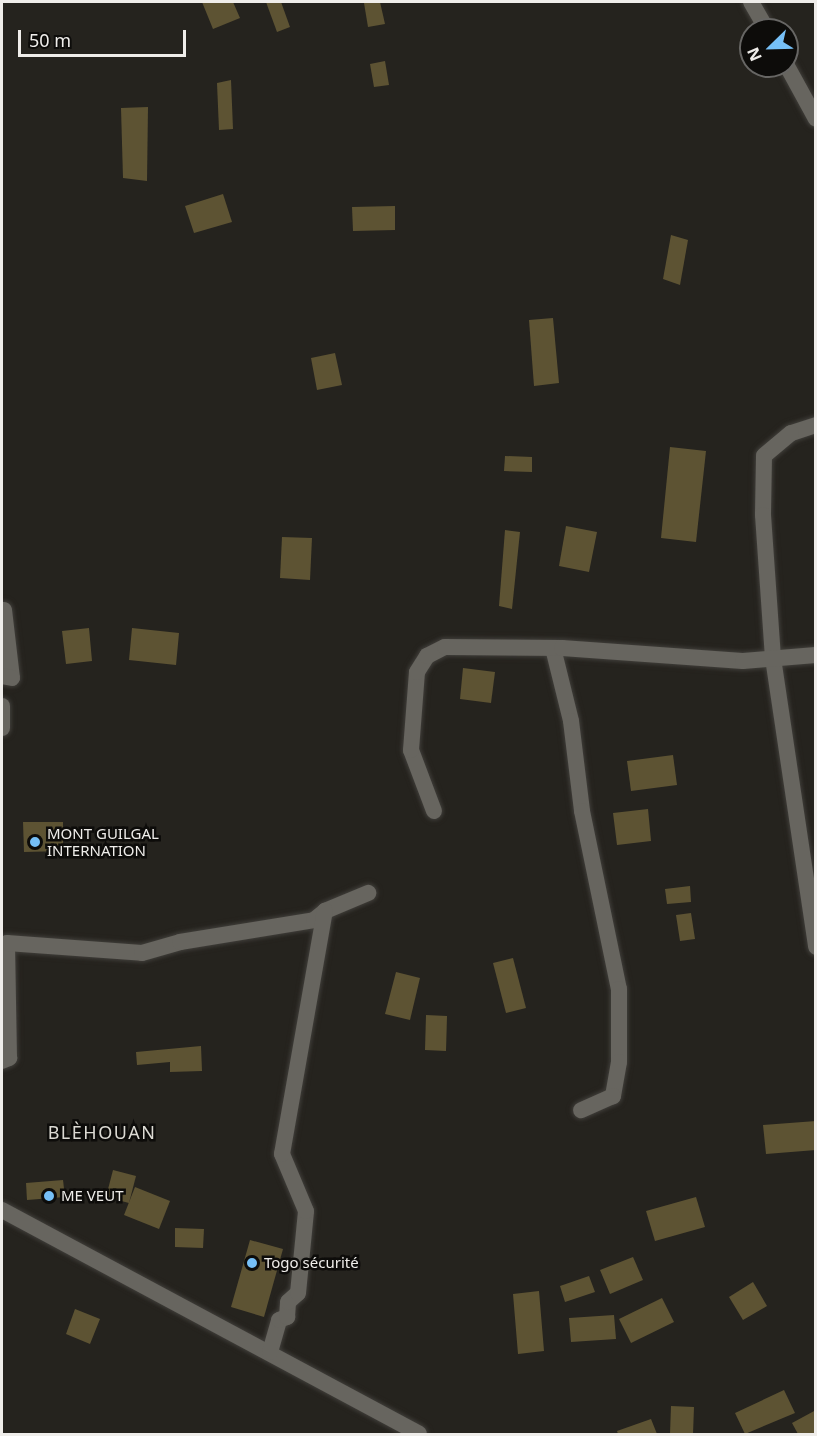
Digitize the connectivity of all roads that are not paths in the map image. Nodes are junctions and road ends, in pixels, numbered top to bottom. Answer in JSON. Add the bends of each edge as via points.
{"nodes":[{"id":1,"x":752,"y":2,"type":"edge"},
{"id":2,"x":761,"y":18,"type":"edge"},
{"id":3,"x":793,"y":78,"type":"edge"},
{"id":4,"x":816,"y":119,"type":"edge"},
{"id":5,"x":816,"y":425,"type":"edge"},
{"id":6,"x":2,"y":614,"type":"edge"},
{"id":7,"x":553,"y":648,"type":"junction"},
{"id":8,"x":816,"y":655,"type":"edge"},
{"id":9,"x":773,"y":658,"type":"junction"},
{"id":10,"x":2,"y":676,"type":"edge"},
{"id":11,"x":2,"y":706,"type":"edge"},
{"id":12,"x":2,"y":728,"type":"edge"},
{"id":13,"x":434,"y":811,"type":"dead end"},
{"id":14,"x":368,"y":892,"type":"dead end"},
{"id":15,"x":326,"y":911,"type":"junction"},
{"id":16,"x":816,"y":947,"type":"edge"},
{"id":17,"x":2,"y":1061,"type":"edge"},
{"id":18,"x":581,"y":1110,"type":"dead end"},
{"id":19,"x":2,"y":1210,"type":"edge"},
{"id":20,"x":270,"y":1352,"type":"junction"},
{"id":21,"x":418,"y":1434,"type":"edge"}],
"edges":[{"from":1,"to":2,"type":"street"},
{"from":3,"to":4,"type":"street"},
{"from":5,"to":9,"type":"street","via":[[791,433],[764,456],[763,515]]},
{"from":6,"to":10,"type":"street","via":[[4,610],[12,678]]},
{"from":7,"to":9,"type":"street","via":[[743,661]]},
{"from":7,"to":13,"type":"street","via":[[445,647],[428,656],[417,672],[411,750]]},
{"from":7,"to":18,"type":"street","via":[[571,721],[582,812],[619,989],[619,1062],[613,1096]]},
{"from":8,"to":9,"type":"street"},
{"from":9,"to":16,"type":"street"},
{"from":11,"to":12,"type":"street"},
{"from":14,"to":15,"type":"street"},
{"from":15,"to":17,"type":"street","via":[[314,920],[180,942],[142,953],[7,943],[9,1058]]},
{"from":15,"to":20,"type":"street","via":[[282,1154],[306,1211],[298,1293],[288,1302],[287,1317],[279,1320]]},
{"from":19,"to":20,"type":"street"},
{"from":20,"to":21,"type":"street"}]}
